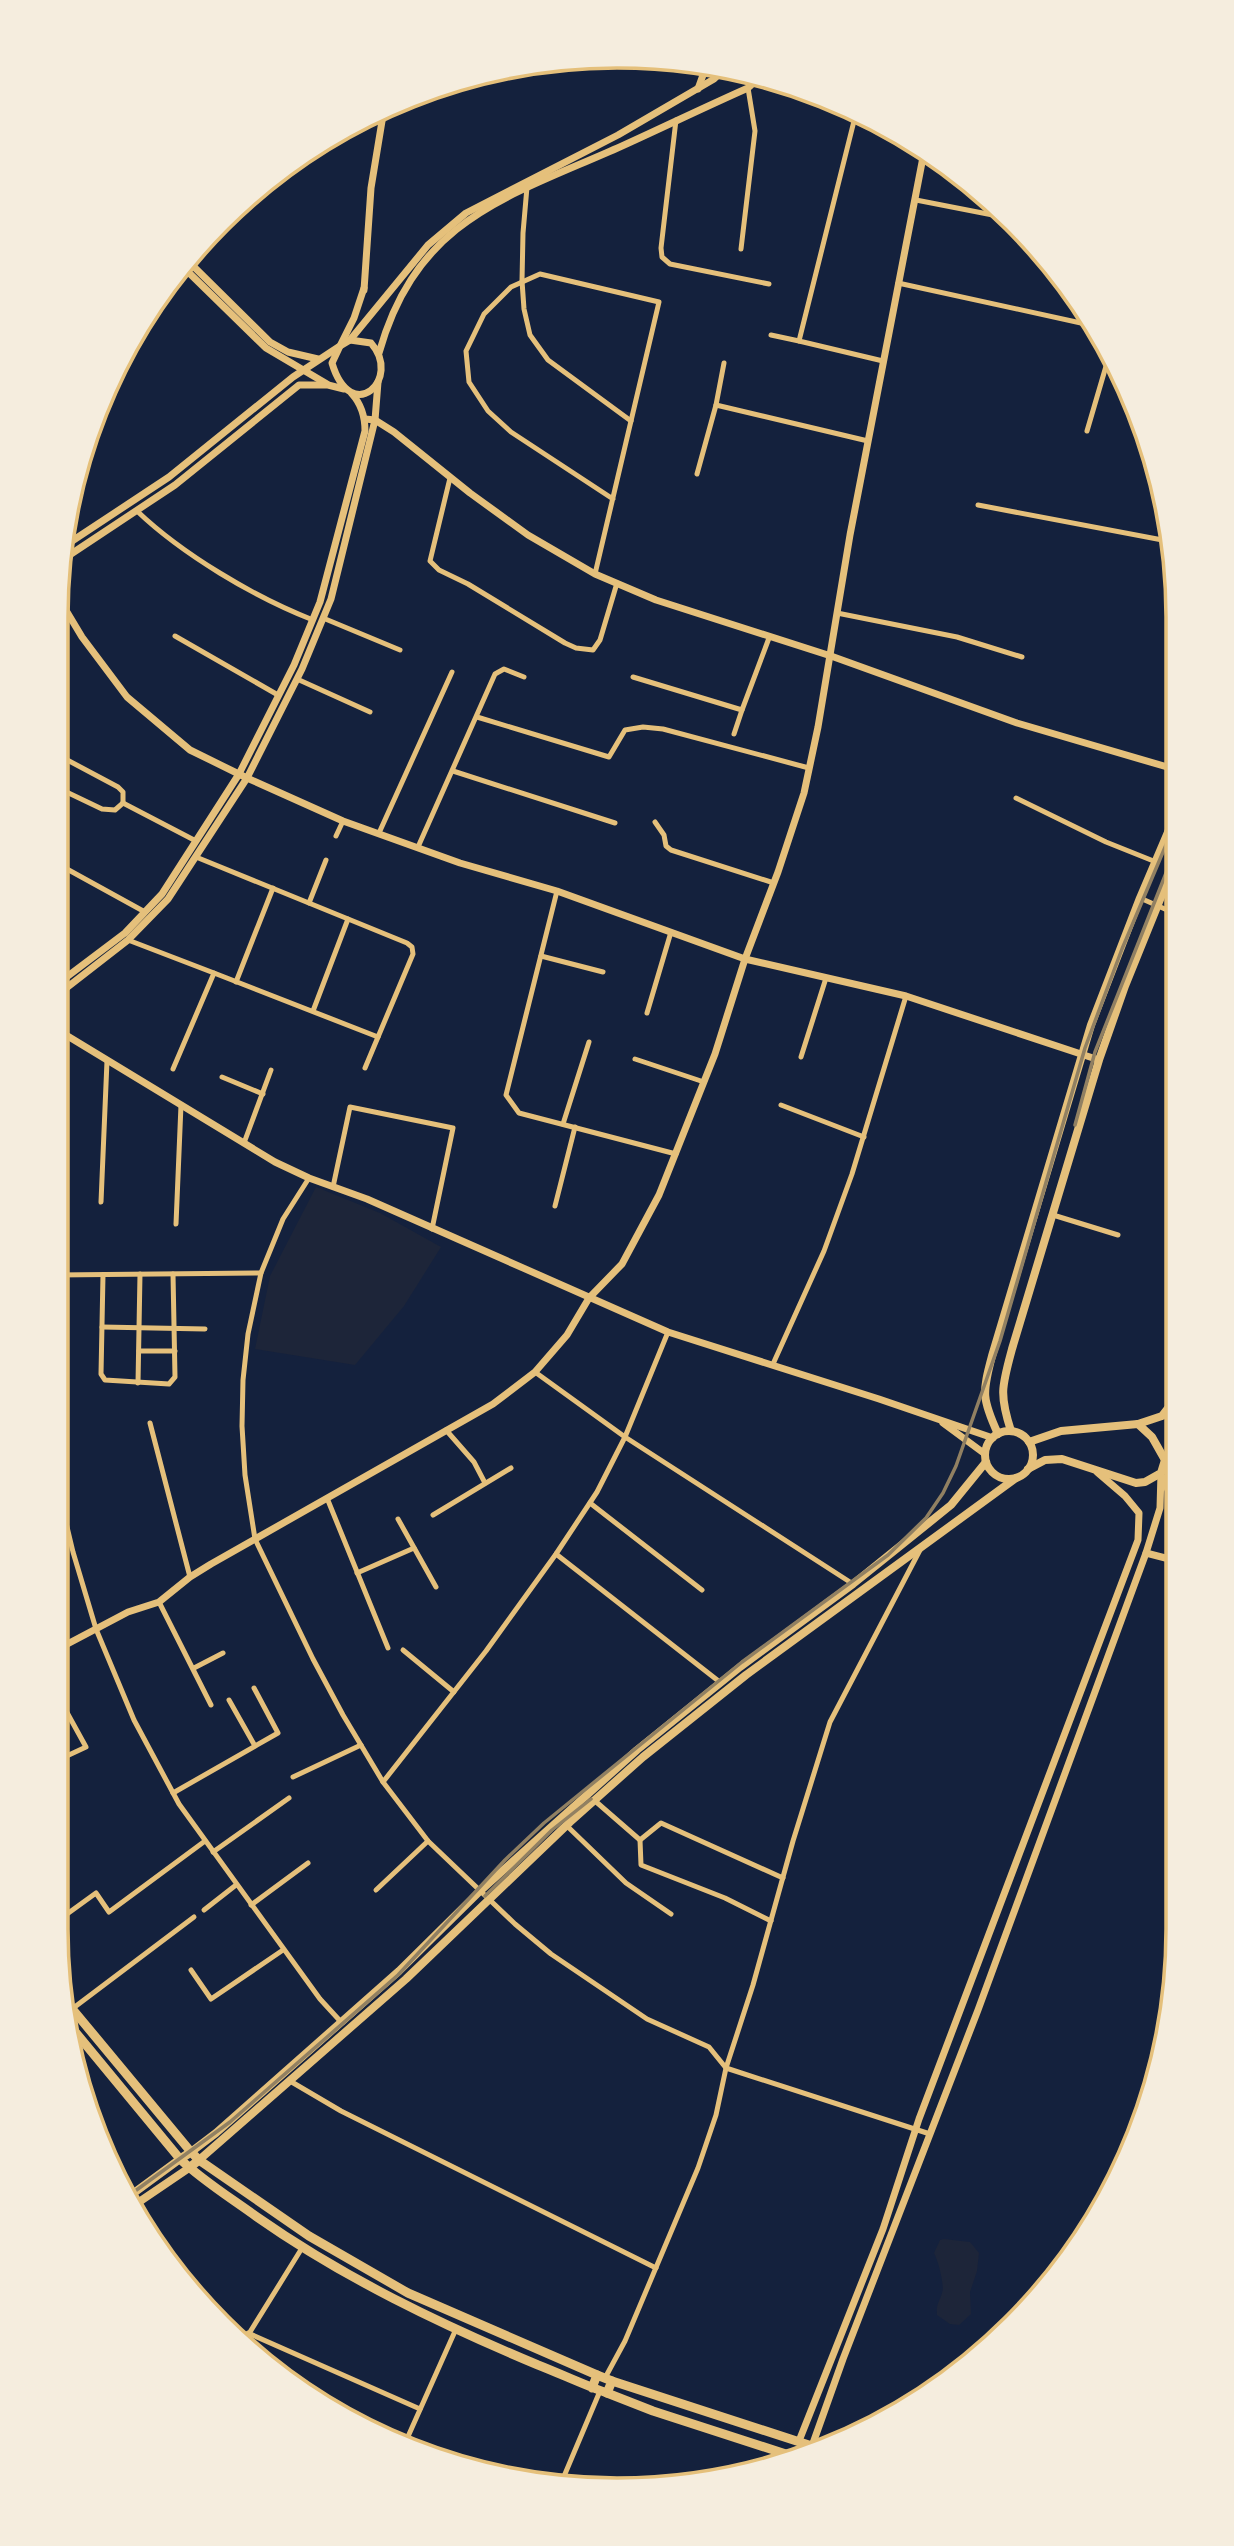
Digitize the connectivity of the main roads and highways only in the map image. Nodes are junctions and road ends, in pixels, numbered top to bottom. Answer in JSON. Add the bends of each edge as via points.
{"nodes":[{"id":1,"x":1166,"y":837,"type":"edge"},
{"id":2,"x":1166,"y":884,"type":"edge"},
{"id":3,"x":1166,"y":1411,"type":"edge"},
{"id":4,"x":1138,"y":1424,"type":"junction"},
{"id":5,"x":1011,"y":1431,"type":"junction"},
{"id":6,"x":996,"y":1436,"type":"junction"},
{"id":7,"x":1029,"y":1442,"type":"junction"},
{"id":8,"x":986,"y":1458,"type":"junction"},
{"id":9,"x":1165,"y":1460,"type":"joint"},
{"id":10,"x":1028,"y":1469,"type":"junction"},
{"id":11,"x":1016,"y":1478,"type":"junction"},
{"id":12,"x":75,"y":2013,"type":"edge"},
{"id":13,"x":79,"y":2037,"type":"edge"},
{"id":14,"x":191,"y":2152,"type":"junction"},
{"id":15,"x":180,"y":2160,"type":"junction"},
{"id":16,"x":199,"y":2160,"type":"junction"},
{"id":17,"x":189,"y":2168,"type":"junction"},
{"id":18,"x":136,"y":2192,"type":"edge"},
{"id":19,"x":141,"y":2201,"type":"edge"},
{"id":20,"x":604,"y":2378,"type":"junction"},
{"id":21,"x":600,"y":2391,"type":"junction"},
{"id":22,"x":799,"y":2441,"type":"junction"},
{"id":23,"x":806,"y":2444,"type":"edge"},
{"id":24,"x":795,"y":2448,"type":"edge"},
{"id":25,"x":784,"y":2452,"type":"edge"}],
"edges":[{"from":1,"to":6,"type":"main road","via":[[1081,1055],[986,1378],[985,1405]]},
{"from":2,"to":5,"type":"main road","via":[[1099,1060],[1003,1383],[1003,1405]]},
{"from":3,"to":4,"type":"main road"},
{"from":4,"to":7,"type":"main road","via":[[1061,1431]]},
{"from":4,"to":9,"type":"main road"},
{"from":5,"to":6,"type":"main road"},
{"from":5,"to":7,"type":"main road"},
{"from":6,"to":8,"type":"main road"},
{"from":7,"to":10,"type":"main road","via":[[1033,1456]]},
{"from":8,"to":11,"type":"main road","via":[[995,1474]]},
{"from":8,"to":14,"type":"main road","via":[[951,1504],[637,1750],[342,2023]]},
{"from":9,"to":10,"type":"main road","via":[[1161,1473],[1136,1483],[1062,1459],[1045,1460]]},
{"from":10,"to":11,"type":"main road"},
{"from":11,"to":16,"type":"main road","via":[[746,1675],[643,1758],[566,1825],[406,1979]]},
{"from":12,"to":14,"type":"main road"},
{"from":13,"to":15,"type":"main road"},
{"from":14,"to":15,"type":"main road"},
{"from":14,"to":16,"type":"main road"},
{"from":15,"to":17,"type":"main road"},
{"from":15,"to":18,"type":"main road"},
{"from":16,"to":17,"type":"main road"},
{"from":16,"to":20,"type":"main road","via":[[309,2236],[408,2293]]},
{"from":17,"to":19,"type":"main road"},
{"from":17,"to":21,"type":"main road","via":[[302,2248],[355,2279]]},
{"from":20,"to":21,"type":"main road"},
{"from":20,"to":21,"type":"main road"},
{"from":20,"to":22,"type":"main road"},
{"from":21,"to":25,"type":"main road"},
{"from":22,"to":23,"type":"main road"},
{"from":22,"to":24,"type":"main road"}]}
